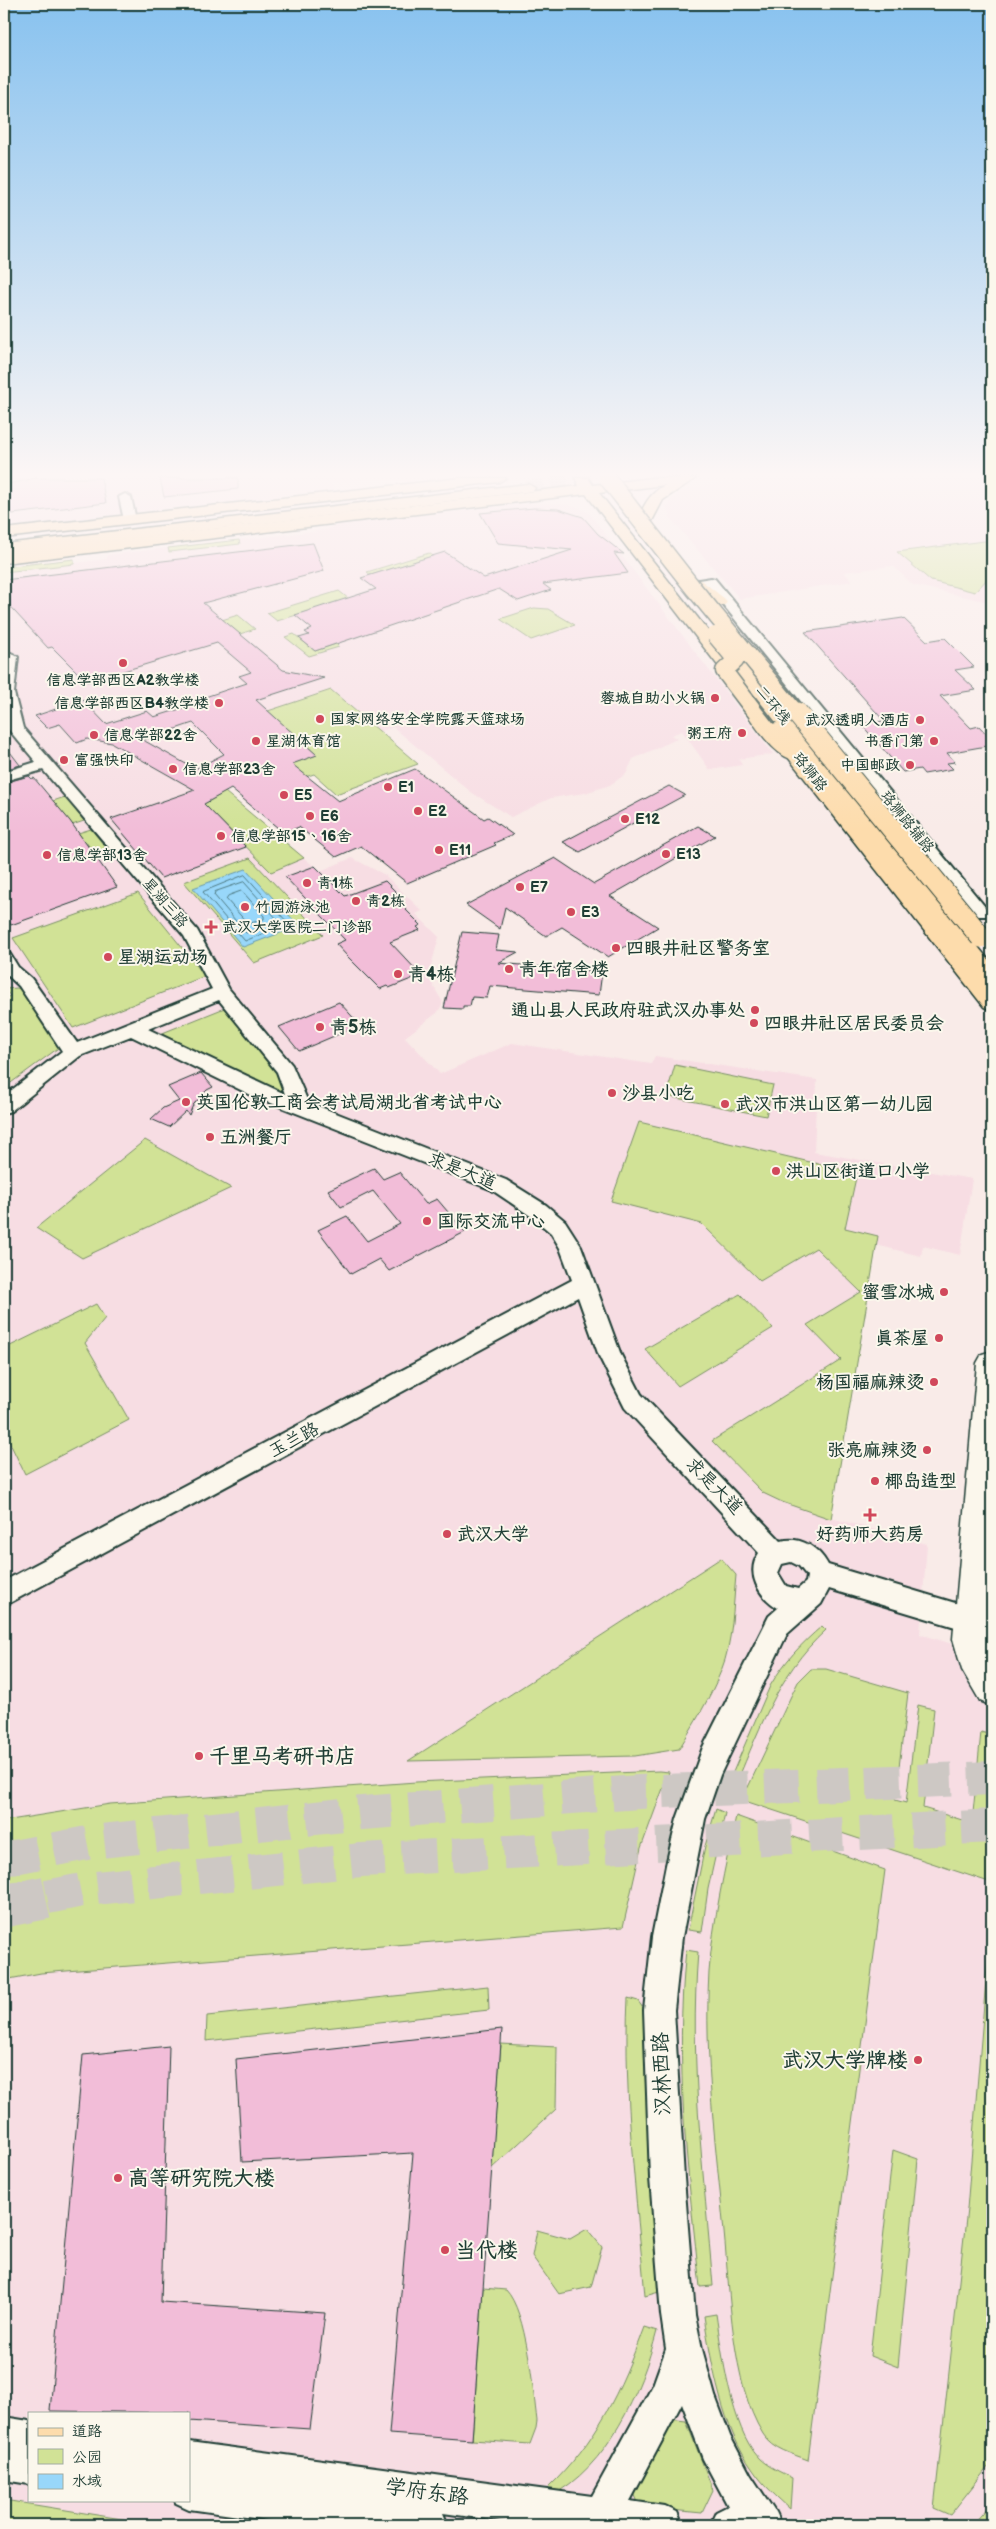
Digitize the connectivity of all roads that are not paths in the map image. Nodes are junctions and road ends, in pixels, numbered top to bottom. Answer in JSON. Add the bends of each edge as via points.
{"nodes":[{"id":1,"x":672,"y":596,"type":"edge"},
{"id":2,"x":683,"y":596,"type":"edge"},
{"id":3,"x":700,"y":596,"type":"edge"},
{"id":4,"x":706,"y":596,"type":"edge"},
{"id":5,"x":711,"y":596,"type":"edge"},
{"id":6,"x":6,"y":655,"type":"edge"},
{"id":7,"x":736,"y":660,"type":"junction"},
{"id":8,"x":4,"y":715,"type":"edge"},
{"id":9,"x":16,"y":730,"type":"junction"},
{"id":10,"x":796,"y":755,"type":"junction"},
{"id":11,"x":45,"y":764,"type":"junction"},
{"id":12,"x":4,"y":777,"type":"edge"},
{"id":13,"x":892,"y":827,"type":"junction"},
{"id":14,"x":979,"y":911,"type":"edge"},
{"id":15,"x":989,"y":944,"type":"edge"},
{"id":16,"x":4,"y":958,"type":"edge"},
{"id":17,"x":992,"y":979,"type":"edge"},
{"id":18,"x":222,"y":992,"type":"junction"},
{"id":19,"x":992,"y":1002,"type":"edge"},
{"id":20,"x":130,"y":1028,"type":"junction"},
{"id":21,"x":73,"y":1052,"type":"junction"},
{"id":22,"x":4,"y":1106,"type":"edge"},
{"id":23,"x":300,"y":1108,"type":"junction"},
{"id":24,"x":584,"y":1284,"type":"junction"},
{"id":25,"x":992,"y":1362,"type":"edge"},
{"id":26,"x":776,"y":1553,"type":"junction"},
{"id":27,"x":815,"y":1585,"type":"junction"},
{"id":28,"x":4,"y":1594,"type":"edge"},
{"id":29,"x":778,"y":1610,"type":"junction"},
{"id":30,"x":971,"y":1625,"type":"junction"},
{"id":31,"x":992,"y":1689,"type":"edge"},
{"id":32,"x":684,"y":2348,"type":"junction"},
{"id":33,"x":4,"y":2435,"type":"edge"},
{"id":34,"x":28,"y":2438,"type":"edge"},
{"id":35,"x":190,"y":2460,"type":"edge"},
{"id":36,"x":4,"y":2462,"type":"edge"},
{"id":37,"x":28,"y":2466,"type":"edge"},
{"id":38,"x":190,"y":2490,"type":"edge"},
{"id":39,"x":601,"y":2517,"type":"junction"},
{"id":40,"x":748,"y":2521,"type":"edge"},
{"id":41,"x":429,"y":2525,"type":"edge"},
{"id":42,"x":664,"y":2525,"type":"edge"}],
"edges":[{"from":1,"to":10,"type":"main road","name":"珞狮路"},
{"from":2,"to":7,"type":"main road","name":"二环线","bridge":true},
{"from":3,"to":13,"type":"main road","name":"二环线","bridge":true},
{"from":4,"to":14,"type":"main road","name":"珞狮路"},
{"from":5,"to":13,"type":"main road","via":[[889,805]]},
{"from":6,"to":9,"type":"street","via":[[7,693]]},
{"from":7,"to":10,"type":"main road","bridge":true,"via":[[724,671],[779,744]]},
{"from":7,"to":17,"type":"main road","name":"二环线"},
{"from":8,"to":9,"type":"street","name":"星湖三路"},
{"from":9,"to":11,"type":"street","name":"星湖三路"},
{"from":10,"to":19,"type":"main road","name":"珞狮路"},
{"from":11,"to":12,"type":"street"},
{"from":11,"to":18,"type":"street","name":"星湖三路","via":[[191,934]]},
{"from":13,"to":15,"type":"main road","name":"二环线","bridge":true},
{"from":14,"to":15,"type":"main road","name":"珞狮路"},
{"from":16,"to":21,"type":"street","via":[[12,971],[25,982]]},
{"from":18,"to":20,"type":"street"},
{"from":18,"to":23,"type":"street","name":"星湖三路","via":[[285,1070]]},
{"from":20,"to":21,"type":"street"},
{"from":20,"to":23,"type":"street","name":"求是大道"},
{"from":21,"to":22,"type":"street"},
{"from":23,"to":24,"type":"street","name":"求是大道","via":[[508,1191],[558,1227],[570,1246]]},
{"from":24,"to":26,"type":"street","name":"求是大道","via":[[610,1356],[633,1401]]},
{"from":24,"to":28,"type":"street","name":"玉兰路"},
{"from":25,"to":30,"type":"street"},
{"from":26,"to":27,"type":"street","via":[[791,1550],[812,1561]]},
{"from":26,"to":29,"type":"street","via":[[766,1563],[765,1570]]},
{"from":27,"to":29,"type":"street"},
{"from":27,"to":30,"type":"street"},
{"from":29,"to":32,"type":"street","name":"汉林西路","via":[[706,1775],[692,1820],[667,1937],[659,2010],[661,2074],[675,2282]]},
{"from":30,"to":31,"type":"street","via":[[974,1658]]},
{"from":32,"to":39,"type":"street","via":[[667,2395]]},
{"from":32,"to":40,"type":"street","name":"汉林西路","via":[[706,2422]]},
{"from":33,"to":34,"type":"street"},
{"from":35,"to":39,"type":"street","name":"学府东路"},
{"from":36,"to":37,"type":"street"},
{"from":38,"to":41,"type":"street","name":"学府东路"},
{"from":39,"to":42,"type":"street","name":"学府东路"}]}
